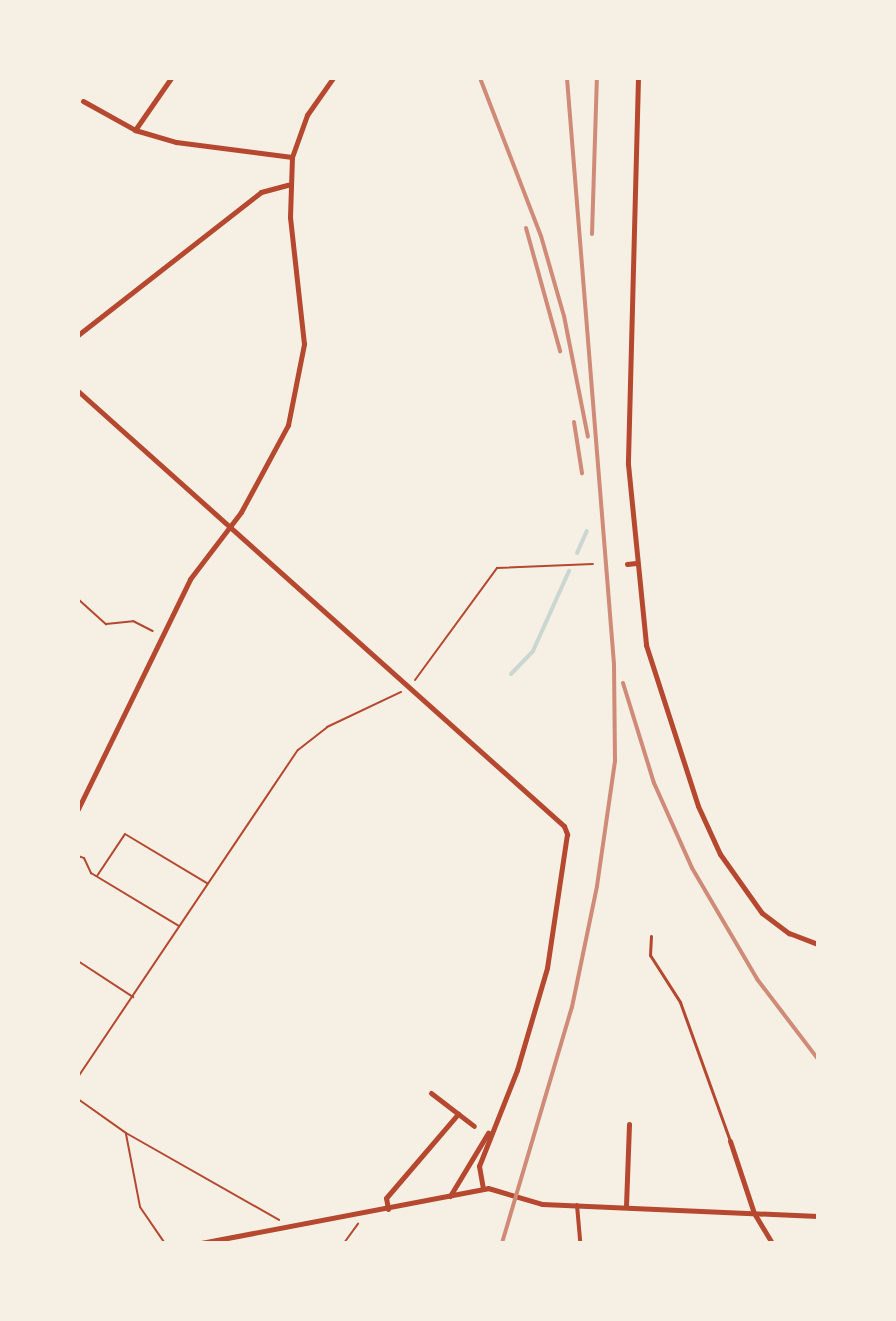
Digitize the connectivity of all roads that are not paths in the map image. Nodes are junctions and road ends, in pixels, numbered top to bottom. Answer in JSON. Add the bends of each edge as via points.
{"nodes":[{"id":1,"x":171,"y":78,"type":"edge"},
{"id":2,"x":333,"y":78,"type":"edge"},
{"id":3,"x":638,"y":78,"type":"edge"},
{"id":4,"x":83,"y":101,"type":"dead end"},
{"id":5,"x":135,"y":130,"type":"junction"},
{"id":6,"x":292,"y":157,"type":"junction"},
{"id":7,"x":288,"y":185,"type":"junction"},
{"id":8,"x":78,"y":335,"type":"edge"},
{"id":9,"x":78,"y":391,"type":"edge"},
{"id":10,"x":229,"y":527,"type":"junction"},
{"id":11,"x":636,"y":563,"type":"junction"},
{"id":12,"x":627,"y":564,"type":"dead end"},
{"id":13,"x":78,"y":809,"type":"edge"},
{"id":14,"x":651,"y":936,"type":"dead end"},
{"id":15,"x":818,"y":944,"type":"edge"},
{"id":16,"x":431,"y":1093,"type":"dead end"},
{"id":17,"x":458,"y":1114,"type":"junction"},
{"id":18,"x":629,"y":1124,"type":"dead end"},
{"id":19,"x":493,"y":1125,"type":"junction"},
{"id":20,"x":474,"y":1126,"type":"dead end"},
{"id":21,"x":730,"y":1141,"type":"joint"},
{"id":22,"x":486,"y":1188,"type":"junction"},
{"id":23,"x":450,"y":1196,"type":"junction"},
{"id":24,"x":577,"y":1205,"type":"junction"},
{"id":25,"x":626,"y":1206,"type":"junction"},
{"id":26,"x":388,"y":1209,"type":"junction"},
{"id":27,"x":754,"y":1213,"type":"junction"},
{"id":28,"x":818,"y":1216,"type":"edge"},
{"id":29,"x":201,"y":1243,"type":"edge"},
{"id":30,"x":580,"y":1243,"type":"edge"},
{"id":31,"x":772,"y":1243,"type":"edge"}],
"edges":[{"from":1,"to":5,"type":"street"},
{"from":2,"to":6,"type":"street","via":[[307,115]]},
{"from":3,"to":11,"type":"street","via":[[628,464]]},
{"from":4,"to":5,"type":"street"},
{"from":5,"to":6,"type":"street","via":[[176,142]]},
{"from":6,"to":7,"type":"street"},
{"from":7,"to":8,"type":"street","via":[[261,192]]},
{"from":7,"to":10,"type":"street","via":[[303,319],[302,376],[275,453]]},
{"from":9,"to":10,"type":"street"},
{"from":10,"to":13,"type":"street","via":[[190,579]]},
{"from":10,"to":19,"type":"street","via":[[567,834],[542,991]]},
{"from":11,"to":12,"type":"street"},
{"from":11,"to":15,"type":"street","via":[[654,677],[720,854],[762,913],[789,933]]},
{"from":14,"to":21,"type":"lane","via":[[650,955],[680,1002]]},
{"from":16,"to":17,"type":"street"},
{"from":17,"to":20,"type":"street"},
{"from":17,"to":26,"type":"street","via":[[386,1198]]},
{"from":18,"to":25,"type":"street"},
{"from":19,"to":22,"type":"street","via":[[479,1166]]},
{"from":19,"to":23,"type":"street"},
{"from":21,"to":27,"type":"street"},
{"from":22,"to":23,"type":"street"},
{"from":22,"to":24,"type":"street","via":[[542,1204]]},
{"from":23,"to":26,"type":"street"},
{"from":24,"to":25,"type":"street"},
{"from":24,"to":30,"type":"street"},
{"from":25,"to":27,"type":"street"},
{"from":26,"to":29,"type":"street"},
{"from":27,"to":28,"type":"street"},
{"from":27,"to":31,"type":"street"}]}
